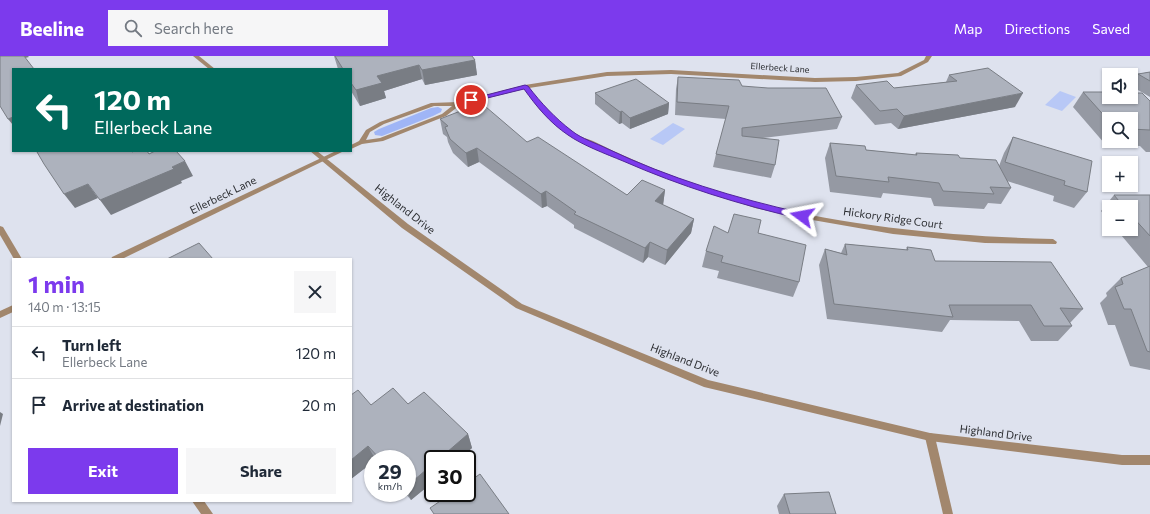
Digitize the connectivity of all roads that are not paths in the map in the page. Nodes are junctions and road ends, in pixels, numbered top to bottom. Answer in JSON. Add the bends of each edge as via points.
{"nodes":[{"id":1,"x":196,"y":56,"type":"edge"},
{"id":2,"x":929,"y":56,"type":"edge"},
{"id":3,"x":211,"y":68,"type":"edge"},
{"id":4,"x":525,"y":87,"type":"junction"},
{"id":5,"x":458,"y":104,"type":"junction"},
{"id":6,"x":361,"y":142,"type":"junction"},
{"id":7,"x":352,"y":146,"type":"edge"},
{"id":8,"x":314,"y":152,"type":"edge"},
{"id":9,"x":339,"y":152,"type":"edge"},
{"id":10,"x":323,"y":159,"type":"junction"},
{"id":11,"x":0,"y":229,"type":"edge"},
{"id":12,"x":1053,"y":242,"type":"dead end"},
{"id":13,"x":17,"y":258,"type":"edge"},
{"id":14,"x":117,"y":258,"type":"edge"},
{"id":15,"x":12,"y":309,"type":"edge"},
{"id":16,"x":0,"y":315,"type":"edge"},
{"id":17,"x":930,"y":437,"type":"junction"},
{"id":18,"x":1150,"y":460,"type":"edge"},
{"id":19,"x":198,"y":502,"type":"edge"},
{"id":20,"x":208,"y":514,"type":"edge"},
{"id":21,"x":948,"y":514,"type":"edge"}],
"edges":[{"from":1,"to":3,"type":"street"},
{"from":2,"to":4,"type":"street","name":"Ellerbeck Lane","via":[[926,62],[899,75],[856,80],[671,72],[607,74]]},
{"from":4,"to":5,"type":"street","name":"Ellerbeck Lane"},
{"from":4,"to":12,"type":"street","name":"Hickory Ridge Court","via":[[542,109],[571,134],[660,174],[758,206],[893,232],[985,240]]},
{"from":5,"to":6,"type":"street","name":"Ellerbeck Lane","via":[[444,115],[381,140]]},
{"from":5,"to":6,"type":"street","name":"Ellerbeck Lane","via":[[433,104],[382,123],[368,131]]},
{"from":6,"to":7,"type":"street","name":"Ellerbeck Lane"},
{"from":8,"to":10,"type":"street","name":"Highland Drive"},
{"from":9,"to":10,"type":"street","name":"Ellerbeck Lane"},
{"from":10,"to":14,"type":"street","name":"Ellerbeck Lane"},
{"from":10,"to":17,"type":"street","name":"Highland Drive","via":[[405,226],[519,306],[707,384]]},
{"from":11,"to":13,"type":"street"},
{"from":15,"to":16,"type":"street"},
{"from":17,"to":18,"type":"street","name":"Highland Drive","via":[[1122,460]]},
{"from":17,"to":21,"type":"street"},
{"from":19,"to":20,"type":"street"}]}
